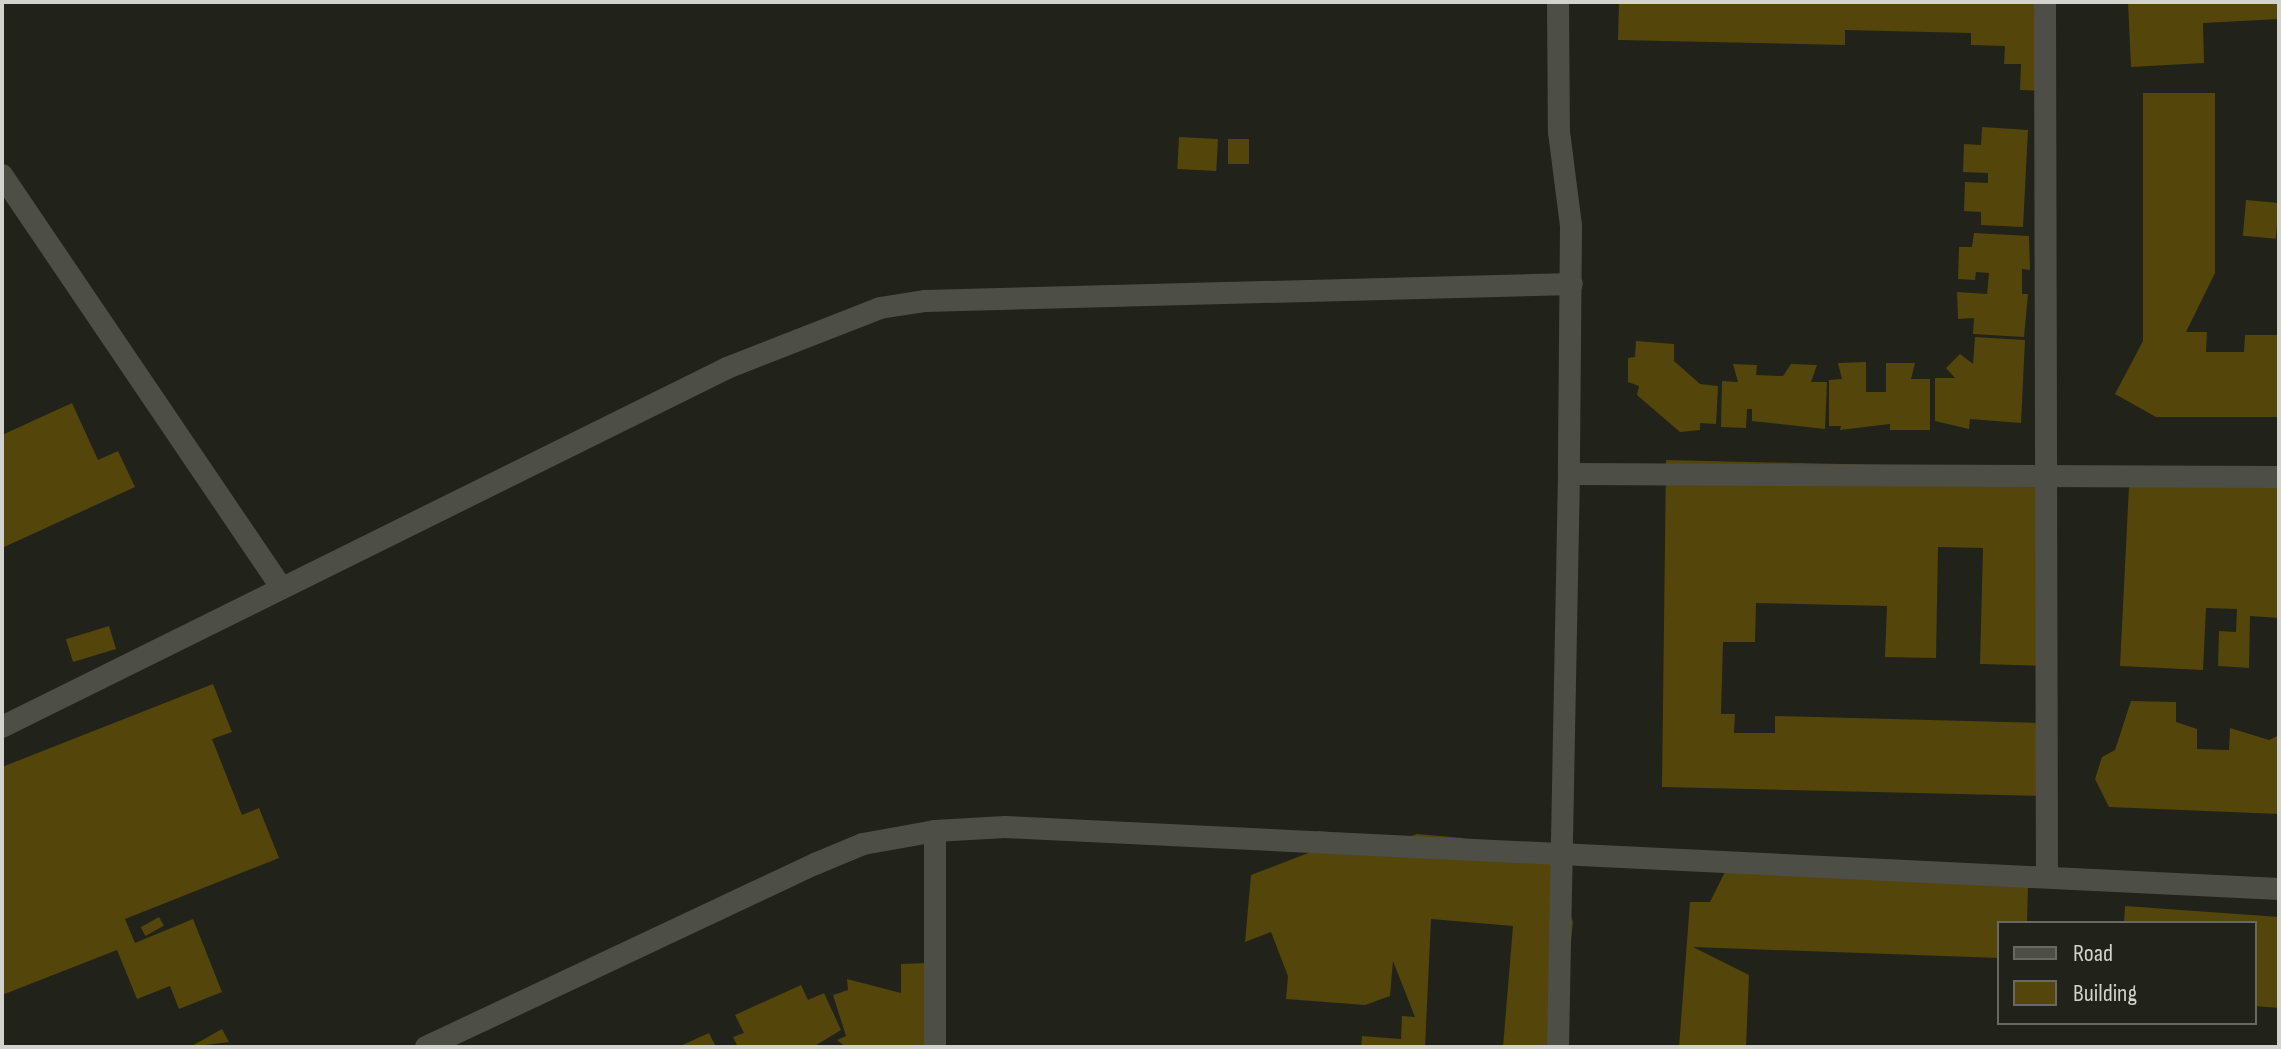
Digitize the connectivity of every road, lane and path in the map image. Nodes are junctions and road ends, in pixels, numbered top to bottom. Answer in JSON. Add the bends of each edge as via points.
{"nodes":[{"id":1,"x":1558,"y":2,"type":"edge"},
{"id":2,"x":2045,"y":2,"type":"edge"},
{"id":3,"x":2,"y":175,"type":"edge"},
{"id":4,"x":1572,"y":284,"type":"junction"},
{"id":5,"x":1569,"y":474,"type":"junction"},
{"id":6,"x":2044,"y":474,"type":"junction"},
{"id":7,"x":2279,"y":477,"type":"edge"},
{"id":8,"x":282,"y":588,"type":"junction"},
{"id":9,"x":2,"y":727,"type":"edge"},
{"id":10,"x":935,"y":831,"type":"junction"},
{"id":11,"x":1563,"y":851,"type":"junction"},
{"id":12,"x":2047,"y":877,"type":"junction"},
{"id":13,"x":2279,"y":889,"type":"edge"},
{"id":14,"x":426,"y":1047,"type":"edge"},
{"id":15,"x":935,"y":1047,"type":"edge"},
{"id":16,"x":1558,"y":1047,"type":"edge"}],
"edges":[{"from":1,"to":4,"type":"street","via":[[1559,132],[1569,197]]},
{"from":2,"to":6,"type":"street"},
{"from":3,"to":8,"type":"street"},
{"from":4,"to":5,"type":"street"},
{"from":4,"to":8,"type":"street","via":[[956,299],[880,308],[727,368]]},
{"from":5,"to":6,"type":"street"},
{"from":5,"to":11,"type":"street"},
{"from":6,"to":7,"type":"street"},
{"from":6,"to":12,"type":"street"},
{"from":8,"to":9,"type":"street"},
{"from":10,"to":11,"type":"street","via":[[1005,827]]},
{"from":10,"to":14,"type":"street","via":[[863,844],[815,864]]},
{"from":10,"to":15,"type":"street"},
{"from":11,"to":12,"type":"street"},
{"from":11,"to":16,"type":"street"},
{"from":12,"to":13,"type":"street"}]}
